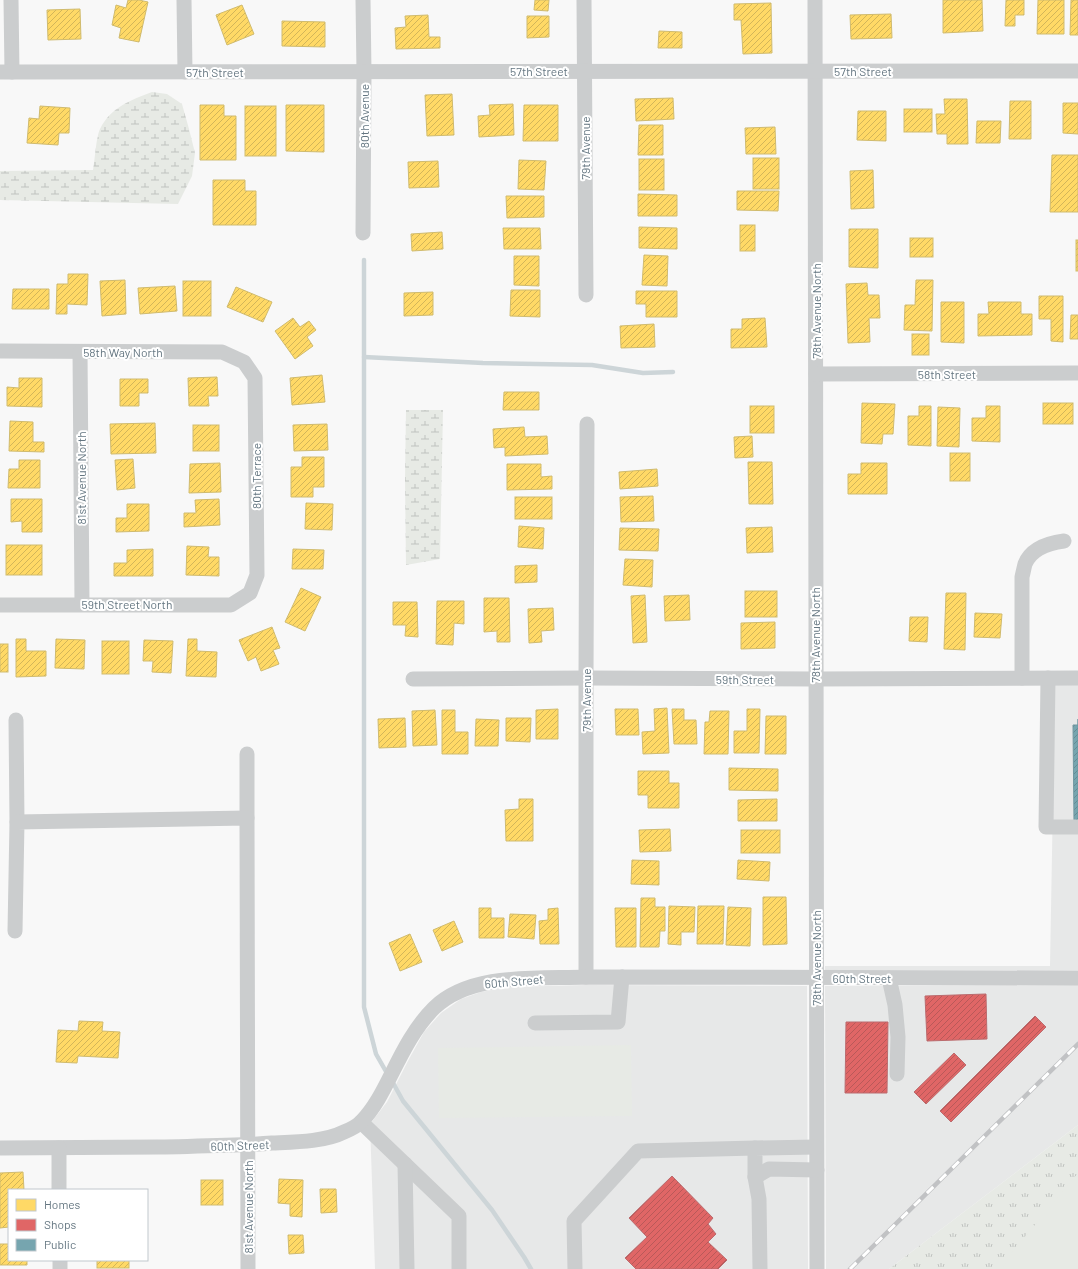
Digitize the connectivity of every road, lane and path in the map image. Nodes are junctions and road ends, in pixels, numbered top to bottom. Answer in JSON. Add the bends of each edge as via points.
{"nodes":[{"id":1,"x":11,"y":0,"type":"edge"},
{"id":2,"x":184,"y":0,"type":"edge"},
{"id":3,"x":363,"y":0,"type":"edge"},
{"id":4,"x":584,"y":0,"type":"edge"},
{"id":5,"x":815,"y":0,"type":"edge"},
{"id":6,"x":585,"y":71,"type":"junction"},
{"id":7,"x":815,"y":71,"type":"junction"},
{"id":8,"x":1078,"y":71,"type":"edge"},
{"id":9,"x":6,"y":72,"type":"edge"},
{"id":10,"x":185,"y":72,"type":"junction"},
{"id":11,"x":364,"y":72,"type":"junction"},
{"id":12,"x":363,"y":233,"type":"dead end"},
{"id":13,"x":586,"y":295,"type":"dead end"},
{"id":14,"x":0,"y":351,"type":"edge"},
{"id":15,"x":80,"y":352,"type":"junction"},
{"id":16,"x":244,"y":362,"type":"joint"},
{"id":17,"x":1078,"y":373,"type":"edge"},
{"id":18,"x":816,"y":374,"type":"junction"},
{"id":19,"x":587,"y":424,"type":"dead end"},
{"id":20,"x":1064,"y":542,"type":"dead end"},
{"id":21,"x":250,"y":593,"type":"joint"},
{"id":22,"x":82,"y":604,"type":"junction"},
{"id":23,"x":0,"y":605,"type":"edge"},
{"id":24,"x":586,"y":678,"type":"junction"},
{"id":25,"x":1022,"y":678,"type":"junction"},
{"id":26,"x":1048,"y":678,"type":"junction"},
{"id":27,"x":1078,"y":678,"type":"edge"},
{"id":28,"x":413,"y":679,"type":"dead end"},
{"id":29,"x":815,"y":679,"type":"junction"},
{"id":30,"x":16,"y":720,"type":"dead end"},
{"id":31,"x":248,"y":754,"type":"dead end"},
{"id":32,"x":247,"y":818,"type":"junction"},
{"id":33,"x":17,"y":822,"type":"junction"},
{"id":34,"x":1078,"y":827,"type":"edge"},
{"id":35,"x":16,"y":931,"type":"dead end"},
{"id":36,"x":586,"y":978,"type":"junction"},
{"id":37,"x":622,"y":978,"type":"junction"},
{"id":38,"x":816,"y":978,"type":"junction"},
{"id":39,"x":889,"y":978,"type":"junction"},
{"id":40,"x":1078,"y":978,"type":"edge"},
{"id":41,"x":535,"y":1023,"type":"dead end"},
{"id":42,"x":897,"y":1074,"type":"dead end"},
{"id":43,"x":361,"y":1122,"type":"junction"},
{"id":44,"x":248,"y":1145,"type":"junction"},
{"id":45,"x":816,"y":1147,"type":"junction"},
{"id":46,"x":0,"y":1148,"type":"edge"},
{"id":47,"x":59,"y":1148,"type":"junction"},
{"id":48,"x":755,"y":1148,"type":"junction"},
{"id":49,"x":405,"y":1164,"type":"junction"},
{"id":50,"x":817,"y":1170,"type":"junction"},
{"id":51,"x":755,"y":1177,"type":"junction"},
{"id":52,"x":60,"y":1189,"type":"edge"},
{"id":53,"x":248,"y":1269,"type":"edge"},
{"id":54,"x":407,"y":1269,"type":"edge"},
{"id":55,"x":459,"y":1269,"type":"edge"},
{"id":56,"x":575,"y":1269,"type":"edge"},
{"id":57,"x":760,"y":1269,"type":"edge"},
{"id":58,"x":817,"y":1269,"type":"edge"}],
"edges":[{"from":1,"to":9,"type":"street"},
{"from":2,"to":10,"type":"street"},
{"from":3,"to":11,"type":"street","name":"80th Avenue"},
{"from":4,"to":6,"type":"street","name":"79th Avenue"},
{"from":5,"to":7,"type":"street","name":"78th Avenue North"},
{"from":6,"to":7,"type":"street","name":"57th Street"},
{"from":6,"to":11,"type":"street","name":"57th Street"},
{"from":6,"to":13,"type":"street","name":"79th Avenue"},
{"from":7,"to":8,"type":"street","name":"57th Street"},
{"from":7,"to":18,"type":"street","name":"78th Avenue North"},
{"from":9,"to":10,"type":"street","name":"57th Street"},
{"from":10,"to":11,"type":"street","name":"57th Street"},
{"from":11,"to":12,"type":"street","name":"80th Avenue"},
{"from":14,"to":15,"type":"street","name":"58th Way North"},
{"from":15,"to":16,"type":"street","name":"58th Way North","via":[[222,352]]},
{"from":15,"to":22,"type":"street","name":"81st Avenue North"},
{"from":16,"to":21,"type":"street","name":"80th Terrace","via":[[255,378],[257,575]]},
{"from":17,"to":18,"type":"street","name":"58th Street"},
{"from":18,"to":29,"type":"street","name":"78th Avenue North"},
{"from":19,"to":24,"type":"street","name":"79th Avenue"},
{"from":20,"to":25,"type":"street","via":[[1050,543],[1035,551],[1025,563],[1022,577]]},
{"from":21,"to":22,"type":"street","name":"59th Street North","via":[[230,605]]},
{"from":22,"to":23,"type":"street","name":"59th Street North"},
{"from":24,"to":28,"type":"street","name":"59th Street"},
{"from":24,"to":29,"type":"street","name":"59th Street"},
{"from":24,"to":36,"type":"street","name":"79th Avenue"},
{"from":25,"to":26,"type":"street","name":"59th Street"},
{"from":25,"to":29,"type":"street","name":"59th Street"},
{"from":26,"to":27,"type":"street","name":"59th Street"},
{"from":26,"to":34,"type":"street","via":[[1046,827]]},
{"from":29,"to":38,"type":"street","name":"78th Avenue North"},
{"from":30,"to":33,"type":"street"},
{"from":31,"to":32,"type":"street","name":"81st Avenue North"},
{"from":32,"to":33,"type":"street"},
{"from":32,"to":44,"type":"street","name":"81st Avenue North"},
{"from":33,"to":35,"type":"street"},
{"from":36,"to":37,"type":"street","name":"60th Street"},
{"from":36,"to":43,"type":"street","name":"60th Street","via":[[505,980],[479,984],[457,992],[435,1007],[417,1028],[382,1092]]},
{"from":37,"to":38,"type":"street","name":"60th Street"},
{"from":37,"to":41,"type":"street","via":[[618,1022]]},
{"from":38,"to":39,"type":"street","name":"60th Street"},
{"from":38,"to":45,"type":"street","name":"78th Avenue North"},
{"from":39,"to":40,"type":"street","name":"60th Street"},
{"from":39,"to":42,"type":"street","via":[[898,1037]]},
{"from":43,"to":44,"type":"street","name":"60th Street","via":[[342,1133],[316,1140]]},
{"from":43,"to":49,"type":"street"},
{"from":44,"to":47,"type":"street","name":"60th Street"},
{"from":44,"to":53,"type":"street","name":"81st Avenue North"},
{"from":45,"to":48,"type":"street"},
{"from":45,"to":50,"type":"street","name":"78th Avenue North"},
{"from":46,"to":47,"type":"street","name":"60th Street"},
{"from":47,"to":52,"type":"street"},
{"from":48,"to":51,"type":"street"},
{"from":48,"to":56,"type":"street","via":[[638,1151],[574,1221]]},
{"from":49,"to":54,"type":"street"},
{"from":49,"to":55,"type":"street","via":[[459,1216]]},
{"from":50,"to":51,"type":"street","via":[[769,1169]]},
{"from":50,"to":58,"type":"street","name":"78th Avenue North"},
{"from":51,"to":57,"type":"street","via":[[759,1199]]}]}
